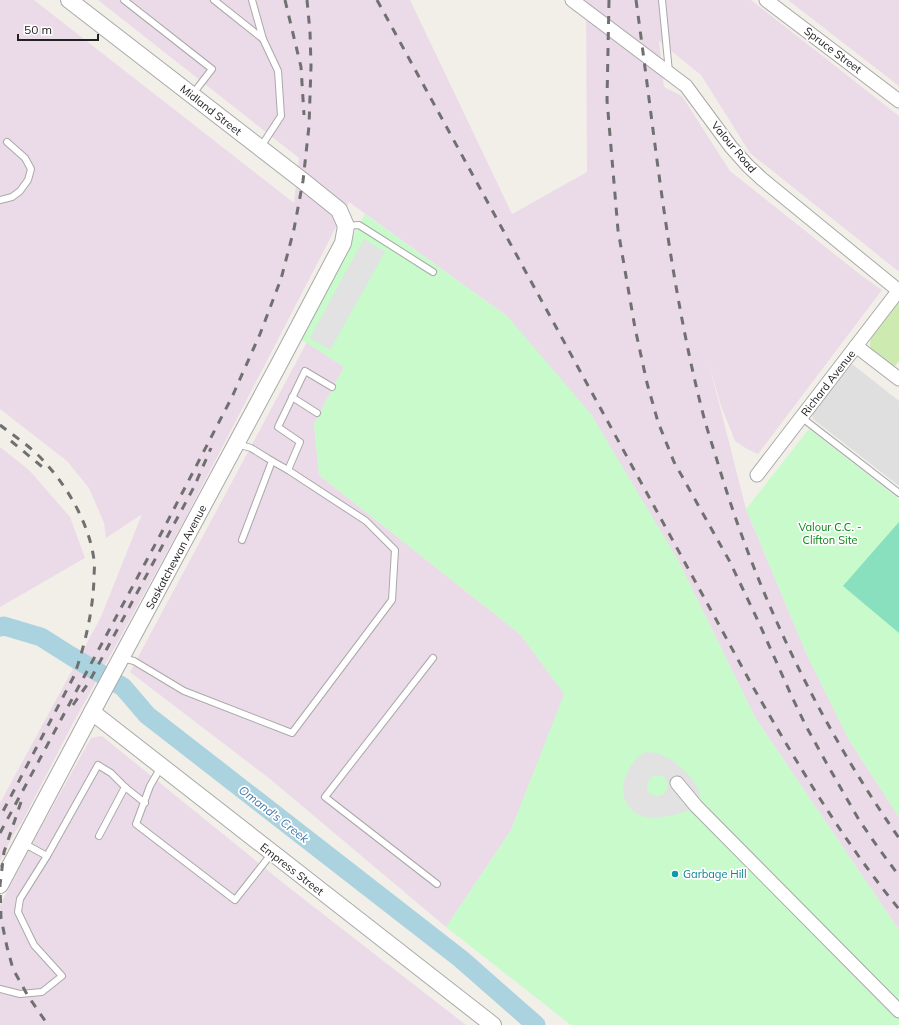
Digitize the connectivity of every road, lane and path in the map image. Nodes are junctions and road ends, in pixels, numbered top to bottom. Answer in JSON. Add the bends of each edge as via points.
{"nodes":[{"id":1,"x":69,"y":0,"type":"edge"},
{"id":2,"x":124,"y":0,"type":"edge"},
{"id":3,"x":214,"y":0,"type":"edge"},
{"id":4,"x":252,"y":0,"type":"edge"},
{"id":5,"x":572,"y":0,"type":"edge"},
{"id":6,"x":662,"y":0,"type":"edge"},
{"id":7,"x":766,"y":0,"type":"edge"},
{"id":8,"x":264,"y":39,"type":"junction"},
{"id":9,"x":670,"y":73,"type":"junction"},
{"id":10,"x":192,"y":95,"type":"junction"},
{"id":11,"x":899,"y":101,"type":"edge"},
{"id":12,"x":7,"y":142,"type":"dead end"},
{"id":13,"x":260,"y":148,"type":"junction"},
{"id":14,"x":0,"y":200,"type":"edge"},
{"id":15,"x":346,"y":226,"type":"junction"},
{"id":16,"x":433,"y":272,"type":"dead end"},
{"id":17,"x":899,"y":291,"type":"edge"},
{"id":18,"x":856,"y":346,"type":"junction"},
{"id":19,"x":896,"y":375,"type":"edge"},
{"id":20,"x":332,"y":387,"type":"dead end"},
{"id":21,"x":292,"y":397,"type":"junction"},
{"id":22,"x":317,"y":413,"type":"dead end"},
{"id":23,"x":801,"y":417,"type":"junction"},
{"id":24,"x":237,"y":444,"type":"junction"},
{"id":25,"x":272,"y":461,"type":"junction"},
{"id":26,"x":288,"y":470,"type":"junction"},
{"id":27,"x":756,"y":475,"type":"dead end"},
{"id":28,"x":899,"y":493,"type":"edge"},
{"id":29,"x":242,"y":540,"type":"dead end"},
{"id":30,"x":122,"y":658,"type":"junction"},
{"id":31,"x":433,"y":658,"type":"dead end"},
{"id":32,"x":92,"y":712,"type":"junction"},
{"id":33,"x":161,"y":767,"type":"junction"},
{"id":34,"x":677,"y":783,"type":"dead end"},
{"id":35,"x":126,"y":787,"type":"junction"},
{"id":36,"x":144,"y":803,"type":"junction"},
{"id":37,"x":99,"y":836,"type":"dead end"},
{"id":38,"x":23,"y":843,"type":"junction"},
{"id":39,"x":272,"y":853,"type":"junction"},
{"id":40,"x":47,"y":856,"type":"junction"},
{"id":41,"x":437,"y":884,"type":"dead end"},
{"id":42,"x":0,"y":885,"type":"edge"},
{"id":43,"x":0,"y":989,"type":"edge"},
{"id":44,"x":899,"y":1011,"type":"edge"},
{"id":45,"x":493,"y":1025,"type":"edge"}],
"edges":[{"from":1,"to":10,"type":"street","name":"Midland Street"},
{"from":2,"to":10,"type":"lane","via":[[212,70]]},
{"from":3,"to":8,"type":"lane"},
{"from":4,"to":8,"type":"lane"},
{"from":5,"to":9,"type":"street","name":"Valour Road"},
{"from":6,"to":9,"type":"lane"},
{"from":7,"to":11,"type":"street","name":"Spruce Street"},
{"from":8,"to":13,"type":"lane","via":[[278,71],[281,116]]},
{"from":9,"to":17,"type":"street","name":"Valour Road","via":[[686,86],[731,147],[762,180]]},
{"from":10,"to":13,"type":"street","name":"Midland Street"},
{"from":12,"to":14,"type":"lane","via":[[25,158],[31,169],[28,180],[20,191],[12,197]]},
{"from":13,"to":15,"type":"street","name":"Midland Street","via":[[339,210]]},
{"from":15,"to":16,"type":"lane","via":[[359,226]]},
{"from":15,"to":24,"type":"street","name":"Saskatchewan Avenue","via":[[343,243]]},
{"from":17,"to":18,"type":"street","name":"Richard Avenue"},
{"from":18,"to":19,"type":"street"},
{"from":18,"to":23,"type":"street","name":"Richard Avenue"},
{"from":20,"to":21,"type":"lane","via":[[305,371]]},
{"from":21,"to":22,"type":"lane"},
{"from":21,"to":26,"type":"lane","via":[[278,427],[300,442]]},
{"from":23,"to":27,"type":"street","name":"Richard Avenue"},
{"from":23,"to":28,"type":"lane"},
{"from":24,"to":25,"type":"lane","via":[[252,448]]},
{"from":24,"to":30,"type":"street","name":"Saskatchewan Avenue"},
{"from":25,"to":26,"type":"lane"},
{"from":25,"to":29,"type":"lane"},
{"from":26,"to":30,"type":"lane","via":[[366,521],[395,550],[392,600],[292,733],[184,691],[134,661]]},
{"from":30,"to":32,"type":"street","name":"Saskatchewan Avenue"},
{"from":31,"to":41,"type":"lane","via":[[325,797]]},
{"from":32,"to":33,"type":"street","name":"Empress Street"},
{"from":32,"to":38,"type":"street","name":"Saskatchewan Avenue"},
{"from":33,"to":36,"type":"lane"},
{"from":33,"to":39,"type":"street","name":"Empress Street"},
{"from":34,"to":44,"type":"street","via":[[696,806]]},
{"from":35,"to":36,"type":"lane"},
{"from":35,"to":37,"type":"lane"},
{"from":35,"to":40,"type":"lane","via":[[98,764]]},
{"from":36,"to":39,"type":"lane","via":[[136,824],[235,900]]},
{"from":38,"to":40,"type":"lane"},
{"from":38,"to":42,"type":"street","name":"Saskatchewan Avenue"},
{"from":39,"to":45,"type":"street","name":"Empress Street"},
{"from":40,"to":43,"type":"lane","via":[[20,899],[18,912],[34,945],[62,976],[42,992],[20,994]]}]}
